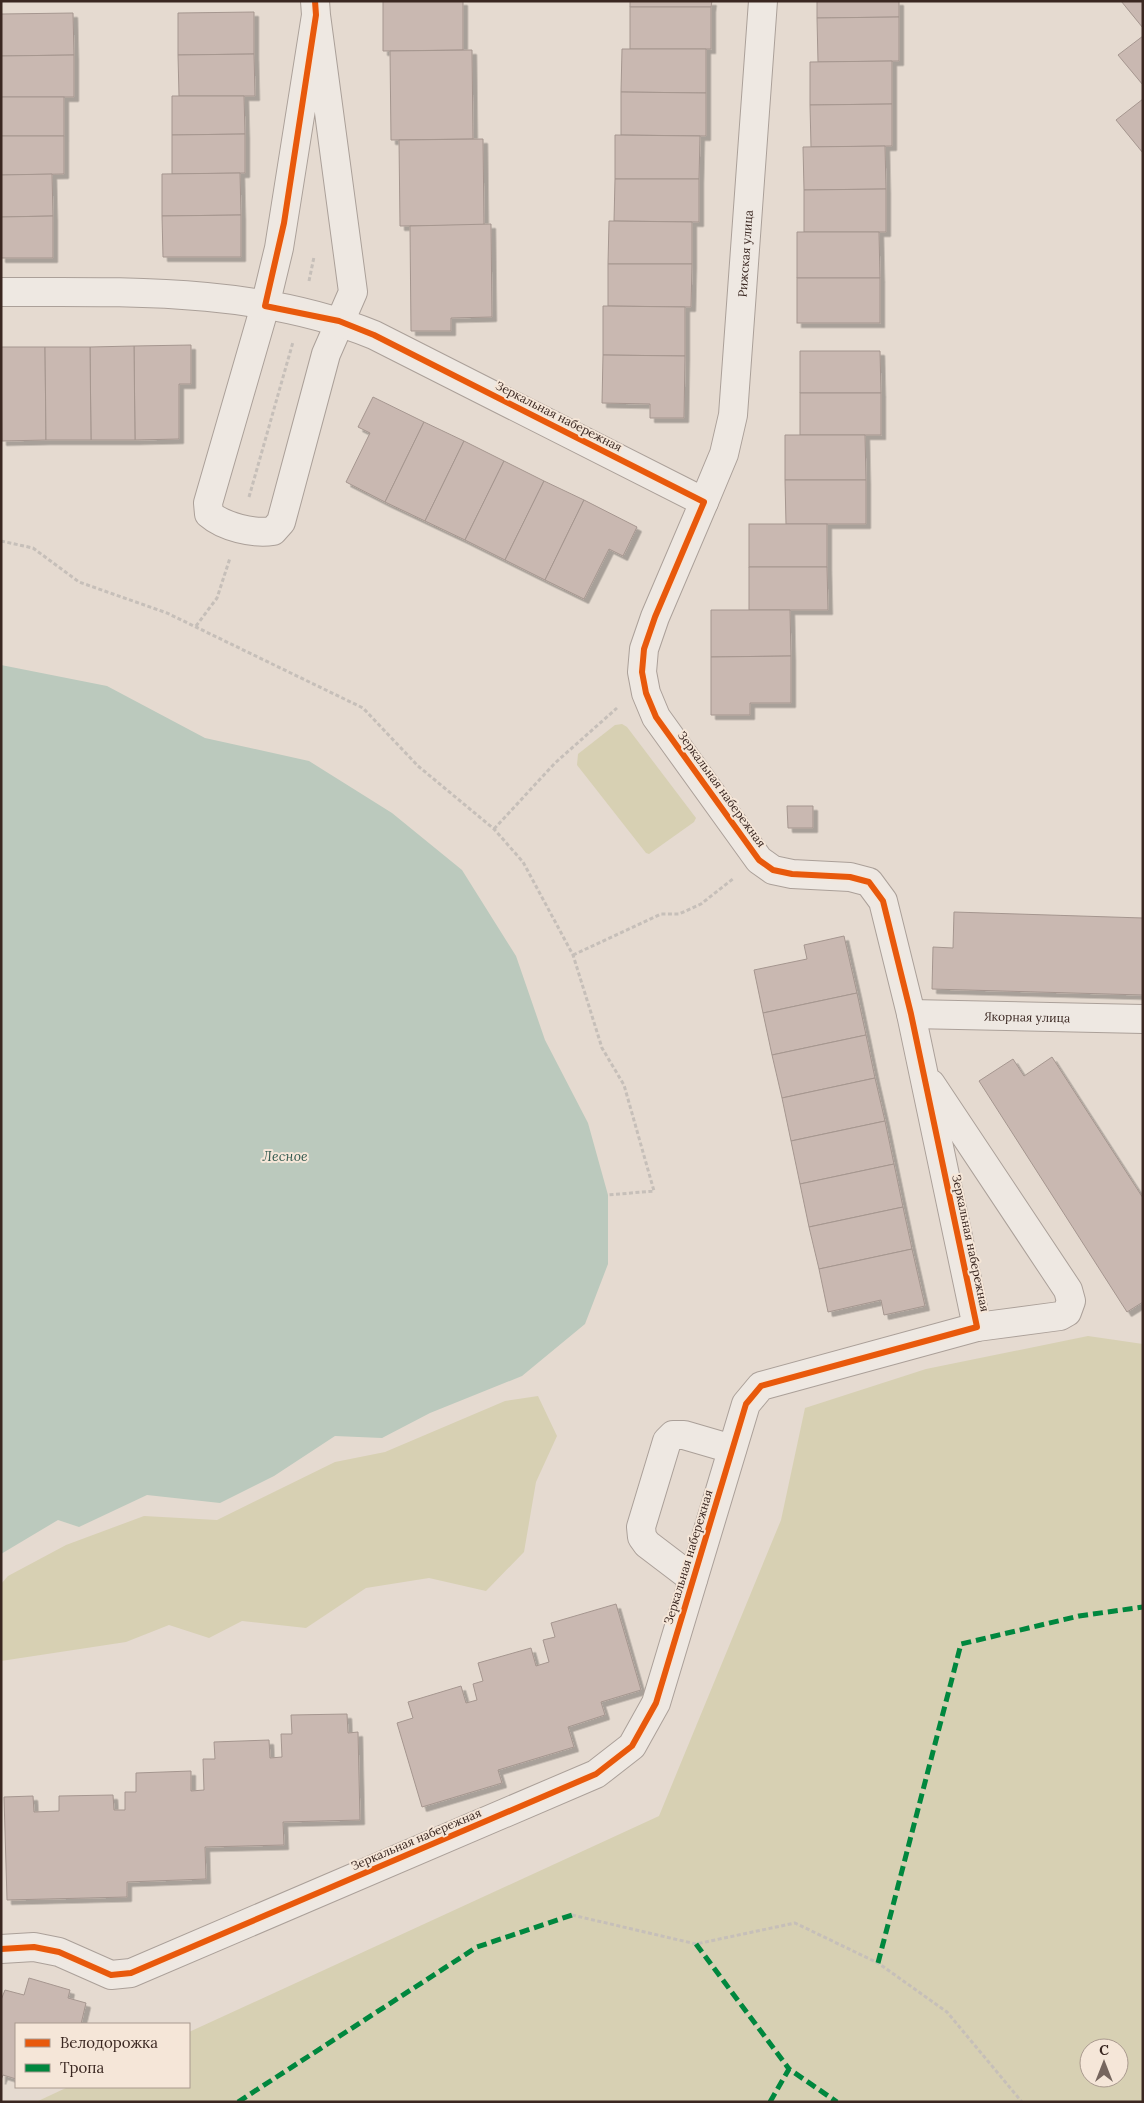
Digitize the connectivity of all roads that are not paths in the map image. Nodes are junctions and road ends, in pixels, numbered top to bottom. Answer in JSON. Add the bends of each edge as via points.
{"nodes":[{"id":1,"x":763,"y":1,"type":"edge"},
{"id":2,"x":316,"y":8,"type":"edge"},
{"id":3,"x":1,"y":292,"type":"edge"},
{"id":4,"x":265,"y":306,"type":"junction"},
{"id":5,"x":340,"y":321,"type":"junction"},
{"id":6,"x":704,"y":502,"type":"junction"},
{"id":7,"x":911,"y":1014,"type":"junction"},
{"id":8,"x":1143,"y":1019,"type":"edge"},
{"id":9,"x":924,"y":1072,"type":"junction"},
{"id":10,"x":977,"y":1327,"type":"junction"},
{"id":11,"x":732,"y":1449,"type":"junction"},
{"id":12,"x":693,"y":1580,"type":"junction"},
{"id":13,"x":1,"y":1949,"type":"edge"}],
"edges":[{"from":1,"to":6,"type":"street","name":"Рижская улица","via":[[733,415],[724,454]]},
{"from":2,"to":4,"type":"street","via":[[284,223]]},
{"from":2,"to":5,"type":"street","via":[[352,275],[352,292]]},
{"from":3,"to":4,"type":"street","name":"Зеркальная набережная","via":[[149,292]]},
{"from":4,"to":5,"type":"street","name":"Зеркальная набережная"},
{"from":4,"to":5,"type":"street","via":[[208,504],[209,514],[217,521],[261,533],[273,532],[281,522],[326,354]]},
{"from":5,"to":6,"type":"street","name":"Зеркальная набережная","via":[[374,335]]},
{"from":6,"to":7,"type":"street","name":"Зеркальная набережная","via":[[644,650],[642,672],[656,718],[759,860],[772,870],[850,877],[870,882],[883,901]]},
{"from":7,"to":8,"type":"street","name":"Якорная улица"},
{"from":7,"to":9,"type":"street","name":"Зеркальная набережная"},
{"from":9,"to":10,"type":"street","name":"Зеркальная набережная"},
{"from":9,"to":10,"type":"street","via":[[1068,1290],[1072,1301],[1067,1312],[1060,1316]]},
{"from":10,"to":11,"type":"street","name":"Зеркальная набережная","via":[[761,1386],[746,1404]]},
{"from":11,"to":12,"type":"street","name":"Зеркальная набережная"},
{"from":11,"to":12,"type":"street","via":[[684,1435],[673,1435],[664,1449],[641,1527],[642,1537]]},
{"from":12,"to":13,"type":"street","name":"Зеркальная набережная","via":[[656,1703],[632,1746],[596,1774],[131,1973],[111,1975],[59,1952],[34,1947]]}]}
